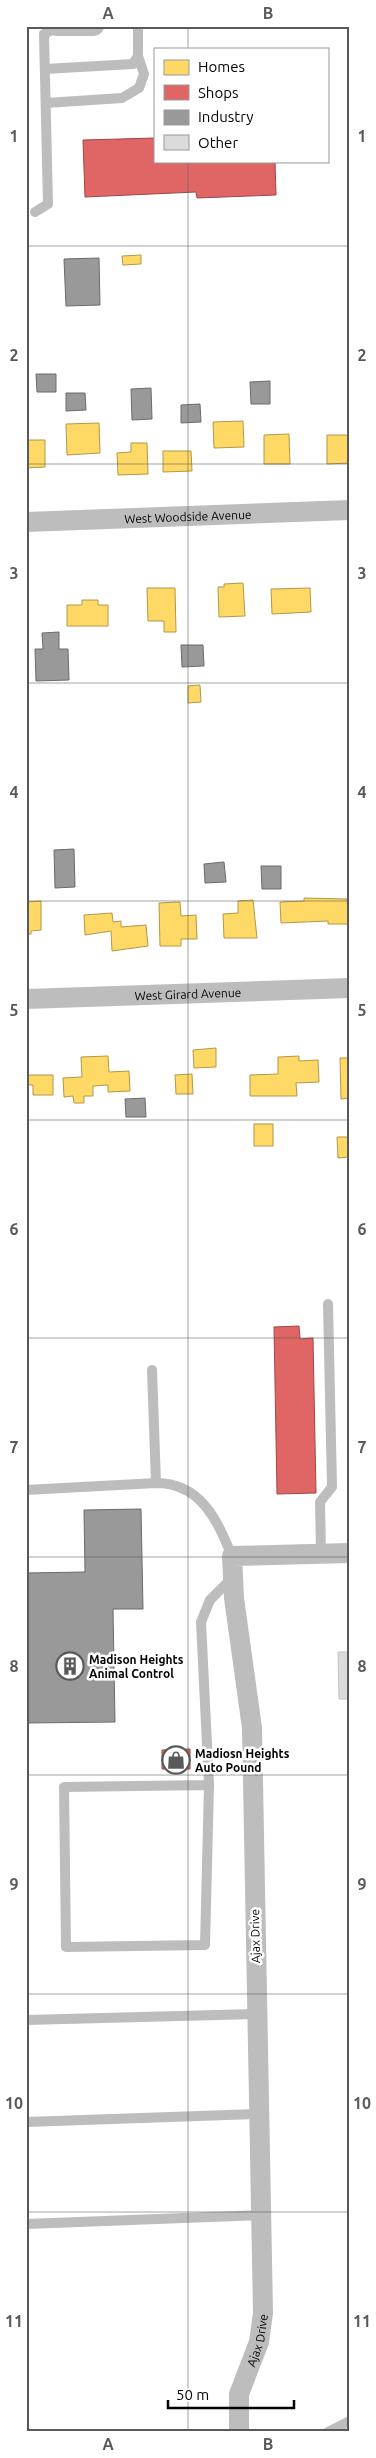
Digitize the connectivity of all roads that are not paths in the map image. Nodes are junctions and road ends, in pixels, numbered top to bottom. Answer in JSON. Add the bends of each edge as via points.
{"nodes":[{"id":1,"x":94,"y":26,"type":"edge"},
{"id":2,"x":138,"y":26,"type":"edge"},
{"id":3,"x":56,"y":27,"type":"edge"},
{"id":4,"x":138,"y":56,"type":"junction"},
{"id":5,"x":45,"y":69,"type":"junction"},
{"id":6,"x":46,"y":102,"type":"junction"},
{"id":7,"x":35,"y":212,"type":"dead end"},
{"id":8,"x":350,"y":510,"type":"edge"},
{"id":9,"x":26,"y":522,"type":"edge"},
{"id":10,"x":350,"y":988,"type":"edge"},
{"id":11,"x":26,"y":999,"type":"edge"},
{"id":12,"x":328,"y":1304,"type":"dead end"},
{"id":13,"x":152,"y":1370,"type":"dead end"},
{"id":14,"x":156,"y":1483,"type":"junction"},
{"id":15,"x":26,"y":1490,"type":"edge"},
{"id":16,"x":321,"y":1553,"type":"junction"},
{"id":17,"x":350,"y":1553,"type":"edge"},
{"id":18,"x":232,"y":1556,"type":"junction"},
{"id":19,"x":233,"y":1578,"type":"junction"},
{"id":20,"x":209,"y":1785,"type":"junction"},
{"id":21,"x":257,"y":2014,"type":"junction"},
{"id":22,"x":26,"y":2020,"type":"edge"},
{"id":23,"x":258,"y":2114,"type":"junction"},
{"id":24,"x":26,"y":2122,"type":"edge"},
{"id":25,"x":260,"y":2215,"type":"junction"},
{"id":26,"x":26,"y":2224,"type":"edge"},
{"id":27,"x":350,"y":2421,"type":"edge"},
{"id":28,"x":239,"y":2432,"type":"edge"},
{"id":29,"x":328,"y":2432,"type":"edge"}],
"edges":[{"from":1,"to":3,"type":"street"},
{"from":2,"to":4,"type":"lane"},
{"from":3,"to":5,"type":"lane","via":[[44,34]]},
{"from":4,"to":5,"type":"lane","via":[[133,64],[117,67]]},
{"from":4,"to":6,"type":"lane","via":[[144,74],[139,88],[122,98]]},
{"from":5,"to":6,"type":"lane"},
{"from":6,"to":7,"type":"lane","via":[[48,204]]},
{"from":8,"to":9,"type":"street","name":"West Woodside Avenue"},
{"from":10,"to":11,"type":"street","name":"West Girard Avenue"},
{"from":12,"to":16,"type":"lane","via":[[332,1487],[320,1502]]},
{"from":13,"to":14,"type":"lane"},
{"from":14,"to":15,"type":"lane"},
{"from":14,"to":18,"type":"lane","via":[[168,1483],[192,1493],[215,1517]]},
{"from":16,"to":17,"type":"street"},
{"from":16,"to":18,"type":"street"},
{"from":18,"to":19,"type":"street","name":"Ajax Drive"},
{"from":19,"to":20,"type":"lane","via":[[210,1600],[202,1622]]},
{"from":19,"to":21,"type":"street","name":"Ajax Drive","via":[[252,1728]]},
{"from":20,"to":20,"type":"lane","via":[[64,1787],[66,1947],[205,1945]]},
{"from":21,"to":22,"type":"lane"},
{"from":21,"to":23,"type":"street","name":"Ajax Drive"},
{"from":23,"to":24,"type":"lane"},
{"from":23,"to":25,"type":"street","name":"Ajax Drive"},
{"from":25,"to":26,"type":"lane"},
{"from":25,"to":28,"type":"street","name":"Ajax Drive","via":[[262,2329],[239,2394]]},
{"from":27,"to":29,"type":"lane"}]}
